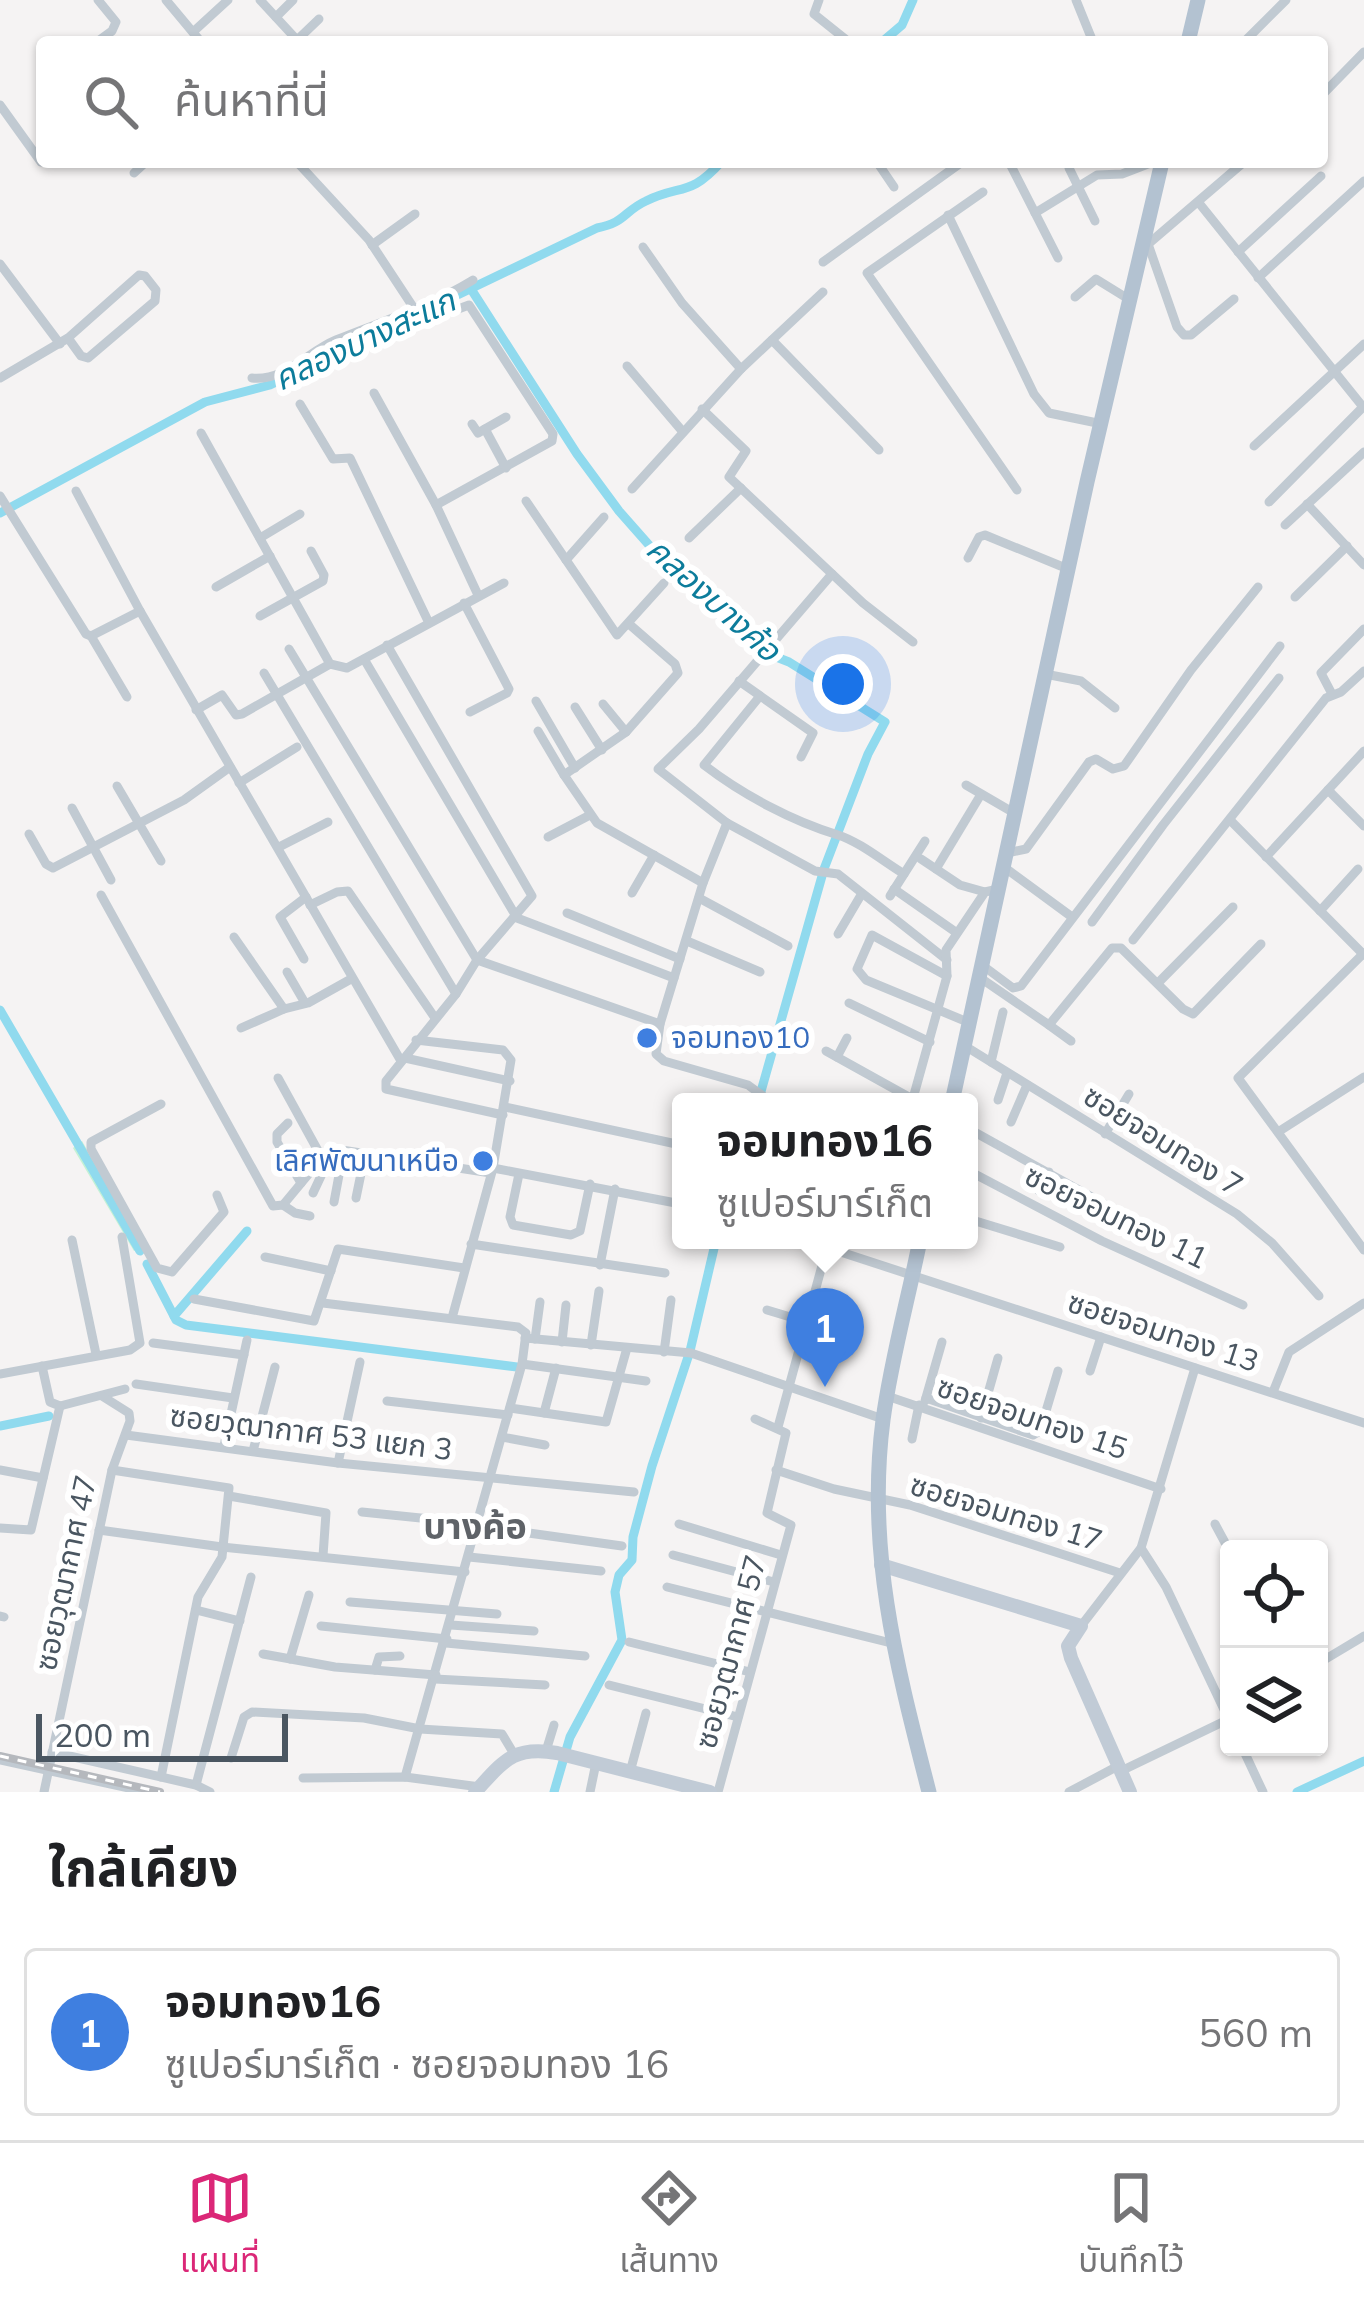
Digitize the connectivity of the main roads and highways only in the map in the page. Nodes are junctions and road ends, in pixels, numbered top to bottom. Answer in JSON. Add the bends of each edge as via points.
{"nodes":[{"id":1,"x":1198,"y":0,"type":"edge"},
{"id":2,"x":1194,"y":36,"type":"edge"},
{"id":3,"x":1156,"y":168,"type":"edge"},
{"id":4,"x":954,"y":1093,"type":"edge"},
{"id":5,"x":918,"y":1249,"type":"edge"},
{"id":6,"x":928,"y":1792,"type":"edge"}],
"edges":[{"from":1,"to":2,"type":"main road"},
{"from":3,"to":4,"type":"main road","via":[[1145,246],[992,891]]},
{"from":5,"to":6,"type":"main road","via":[[883,1419],[878,1500],[891,1642]]}]}
